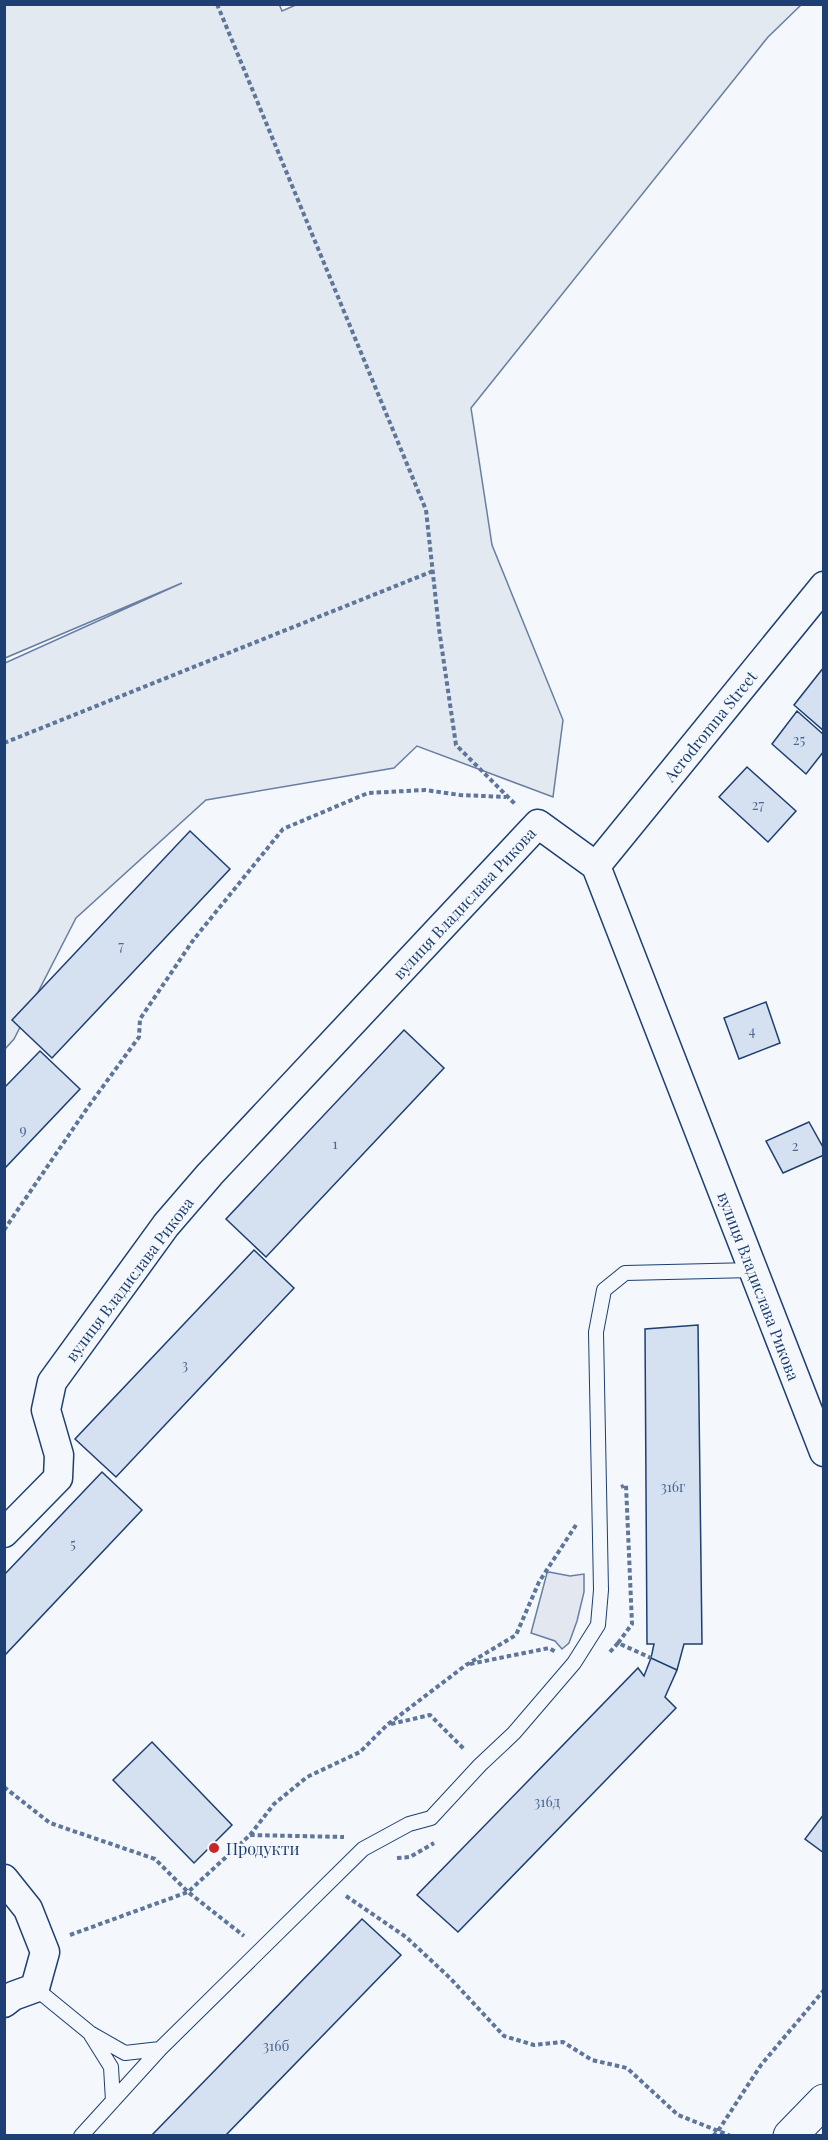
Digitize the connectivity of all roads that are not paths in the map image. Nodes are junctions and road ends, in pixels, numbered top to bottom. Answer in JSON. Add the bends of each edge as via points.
{"nodes":[{"id":1,"x":824,"y":586,"type":"edge"},
{"id":2,"x":596,"y":866,"type":"junction"},
{"id":3,"x":753,"y":1270,"type":"junction"},
{"id":4,"x":824,"y":1452,"type":"edge"},
{"id":5,"x":4,"y":1533,"type":"edge"},
{"id":6,"x":4,"y":1879,"type":"edge"},
{"id":7,"x":35,"y":1988,"type":"junction"},
{"id":8,"x":4,"y":2003,"type":"edge"},
{"id":9,"x":90,"y":2033,"type":"junction"},
{"id":10,"x":160,"y":2049,"type":"junction"},
{"id":11,"x":112,"y":2101,"type":"junction"},
{"id":12,"x":824,"y":2101,"type":"edge"},
{"id":13,"x":81,"y":2136,"type":"edge"},
{"id":14,"x":790,"y":2136,"type":"edge"}],
"edges":[{"from":1,"to":2,"type":"street","name":"Aerodromna Street"},
{"from":2,"to":3,"type":"street","name":"вулиця Владислава Рикова"},
{"from":2,"to":5,"type":"street","name":"вулиця Владислава Рикова","via":[[538,824],[218,1166],[166,1225],[52,1382],[46,1410],[59,1455],[58,1478]]},
{"from":3,"to":4,"type":"street","name":"вулиця Владислава Рикова"},
{"from":3,"to":10,"type":"lane","via":[[625,1273],[604,1290],[596,1332],[601,1590],[598,1625],[574,1663],[514,1733],[431,1818],[409,1824],[363,1848]]},
{"from":6,"to":7,"type":"street","via":[[28,1909],[45,1952]]},
{"from":7,"to":8,"type":"street"},
{"from":7,"to":9,"type":"lane"},
{"from":9,"to":10,"type":"lane","via":[[124,2053]]},
{"from":9,"to":11,"type":"lane","via":[[111,2067]]},
{"from":10,"to":11,"type":"lane"},
{"from":11,"to":13,"type":"lane"},
{"from":12,"to":14,"type":"highway"}]}
